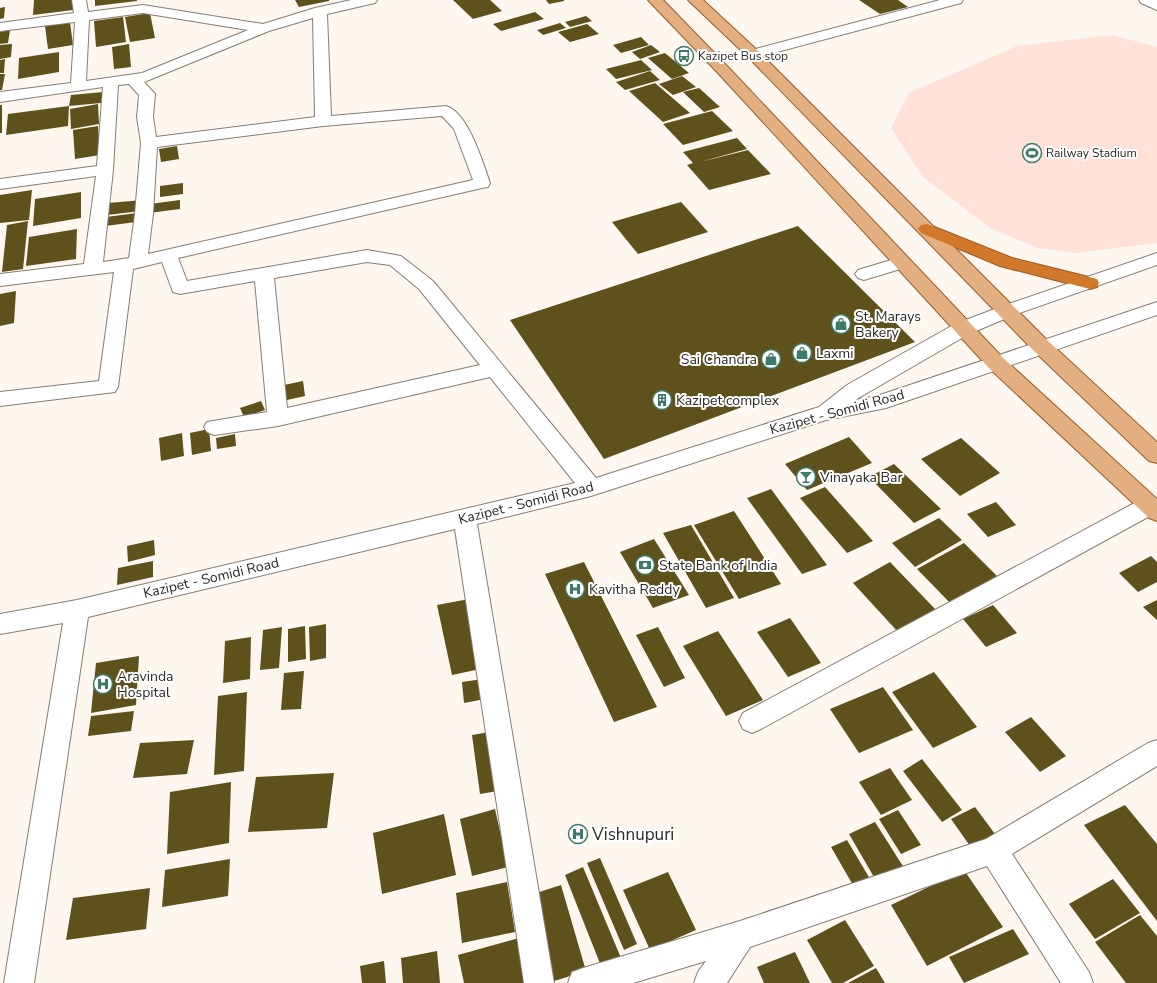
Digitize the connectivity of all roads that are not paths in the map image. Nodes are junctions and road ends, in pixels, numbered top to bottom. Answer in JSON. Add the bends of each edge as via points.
{"nodes":[{"id":1,"x":79,"y":0,"type":"edge"},
{"id":2,"x":370,"y":0,"type":"edge"},
{"id":3,"x":655,"y":0,"type":"edge"},
{"id":4,"x":695,"y":0,"type":"edge"},
{"id":5,"x":956,"y":0,"type":"edge"},
{"id":6,"x":1146,"y":0,"type":"edge"},
{"id":7,"x":1157,"y":6,"type":"edge"},
{"id":8,"x":320,"y":11,"type":"junction"},
{"id":9,"x":82,"y":17,"type":"junction"},
{"id":10,"x":0,"y":27,"type":"edge"},
{"id":11,"x":264,"y":28,"type":"junction"},
{"id":12,"x":753,"y":54,"type":"junction"},
{"id":13,"x":132,"y":79,"type":"junction"},
{"id":14,"x":111,"y":82,"type":"junction"},
{"id":15,"x":78,"y":86,"type":"junction"},
{"id":16,"x":0,"y":96,"type":"edge"},
{"id":17,"x":323,"y":121,"type":"junction"},
{"id":18,"x":149,"y":143,"type":"junction"},
{"id":19,"x":105,"y":170,"type":"junction"},
{"id":20,"x":0,"y":184,"type":"edge"},
{"id":21,"x":926,"y":230,"type":"junction"},
{"id":22,"x":168,"y":254,"type":"junction"},
{"id":23,"x":1157,"y":259,"type":"edge"},
{"id":24,"x":901,"y":262,"type":"junction"},
{"id":25,"x":131,"y":263,"type":"junction"},
{"id":26,"x":94,"y":268,"type":"junction"},
{"id":27,"x":264,"y":274,"type":"junction"},
{"id":28,"x":864,"y":274,"type":"dead end"},
{"id":29,"x":0,"y":280,"type":"edge"},
{"id":30,"x":1090,"y":282,"type":"junction"},
{"id":31,"x":1157,"y":308,"type":"edge"},
{"id":32,"x":1007,"y":311,"type":"junction"},
{"id":33,"x":962,"y":329,"type":"junction"},
{"id":34,"x":1041,"y":346,"type":"junction"},
{"id":35,"x":996,"y":363,"type":"junction"},
{"id":36,"x":495,"y":369,"type":"junction"},
{"id":37,"x":0,"y":399,"type":"edge"},
{"id":38,"x":825,"y":413,"type":"junction"},
{"id":39,"x":278,"y":418,"type":"junction"},
{"id":40,"x":214,"y":427,"type":"dead end"},
{"id":41,"x":1157,"y":455,"type":"edge"},
{"id":42,"x":591,"y":488,"type":"junction"},
{"id":43,"x":1153,"y":508,"type":"edge"},
{"id":44,"x":465,"y":518,"type":"junction"},
{"id":45,"x":77,"y":610,"type":"junction"},
{"id":46,"x":0,"y":624,"type":"edge"},
{"id":47,"x":752,"y":721,"type":"dead end"},
{"id":48,"x":1157,"y":752,"type":"edge"},
{"id":49,"x":993,"y":850,"type":"junction"},
{"id":50,"x":740,"y":936,"type":"junction"},
{"id":51,"x":19,"y":983,"type":"edge"},
{"id":52,"x":539,"y":983,"type":"edge"},
{"id":53,"x":583,"y":983,"type":"edge"},
{"id":54,"x":709,"y":983,"type":"edge"},
{"id":55,"x":1078,"y":983,"type":"edge"}],
"edges":[{"from":1,"to":9,"type":"street"},
{"from":2,"to":8,"type":"street"},
{"from":3,"to":24,"type":"main road"},
{"from":4,"to":12,"type":"main road"},
{"from":5,"to":12,"type":"street"},
{"from":6,"to":7,"type":"street"},
{"from":8,"to":11,"type":"street"},
{"from":8,"to":17,"type":"street"},
{"from":9,"to":10,"type":"street"},
{"from":9,"to":11,"type":"street","via":[[143,9]]},
{"from":9,"to":15,"type":"street"},
{"from":11,"to":13,"type":"street","via":[[145,77]]},
{"from":12,"to":21,"type":"main road"},
{"from":13,"to":14,"type":"street"},
{"from":13,"to":18,"type":"street","via":[[148,94],[145,117]]},
{"from":14,"to":15,"type":"street"},
{"from":14,"to":19,"type":"street"},
{"from":15,"to":16,"type":"street"},
{"from":17,"to":18,"type":"street"},
{"from":17,"to":22,"type":"street","via":[[446,111],[461,128],[482,183]]},
{"from":18,"to":25,"type":"street","via":[[144,214]]},
{"from":19,"to":20,"type":"street"},
{"from":19,"to":26,"type":"street"},
{"from":21,"to":30,"type":"highway","via":[[1006,262]]},
{"from":21,"to":32,"type":"main road"},
{"from":22,"to":25,"type":"street"},
{"from":22,"to":27,"type":"street","via":[[180,288]]},
{"from":23,"to":30,"type":"street"},
{"from":24,"to":28,"type":"street"},
{"from":24,"to":33,"type":"main road"},
{"from":25,"to":26,"type":"street"},
{"from":25,"to":37,"type":"street","via":[[108,387]]},
{"from":26,"to":29,"type":"street"},
{"from":27,"to":36,"type":"street","via":[[367,256],[395,260],[426,285]]},
{"from":27,"to":39,"type":"street"},
{"from":30,"to":32,"type":"street"},
{"from":31,"to":34,"type":"street","name":"Kazipet - Somidi Road"},
{"from":32,"to":33,"type":"street"},
{"from":32,"to":34,"type":"main road"},
{"from":33,"to":35,"type":"main road"},
{"from":33,"to":38,"type":"street","via":[[854,390]]},
{"from":34,"to":35,"type":"street","name":"Kazipet - Somidi Road"},
{"from":34,"to":41,"type":"main road"},
{"from":35,"to":38,"type":"street","name":"Kazipet - Somidi Road","via":[[879,403]]},
{"from":35,"to":43,"type":"main road"},
{"from":36,"to":39,"type":"street"},
{"from":36,"to":42,"type":"street"},
{"from":38,"to":42,"type":"street","name":"Kazipet - Somidi Road"},
{"from":39,"to":40,"type":"street"},
{"from":42,"to":44,"type":"street","name":"Kazipet - Somidi Road"},
{"from":43,"to":47,"type":"street"},
{"from":44,"to":45,"type":"street","name":"Kazipet - Somidi Road"},
{"from":44,"to":52,"type":"street"},
{"from":45,"to":46,"type":"street","name":"Kazipet - Somidi Road"},
{"from":45,"to":51,"type":"street"},
{"from":48,"to":49,"type":"street"},
{"from":49,"to":50,"type":"street"},
{"from":49,"to":55,"type":"street"},
{"from":50,"to":53,"type":"street"},
{"from":50,"to":54,"type":"street"}]}
